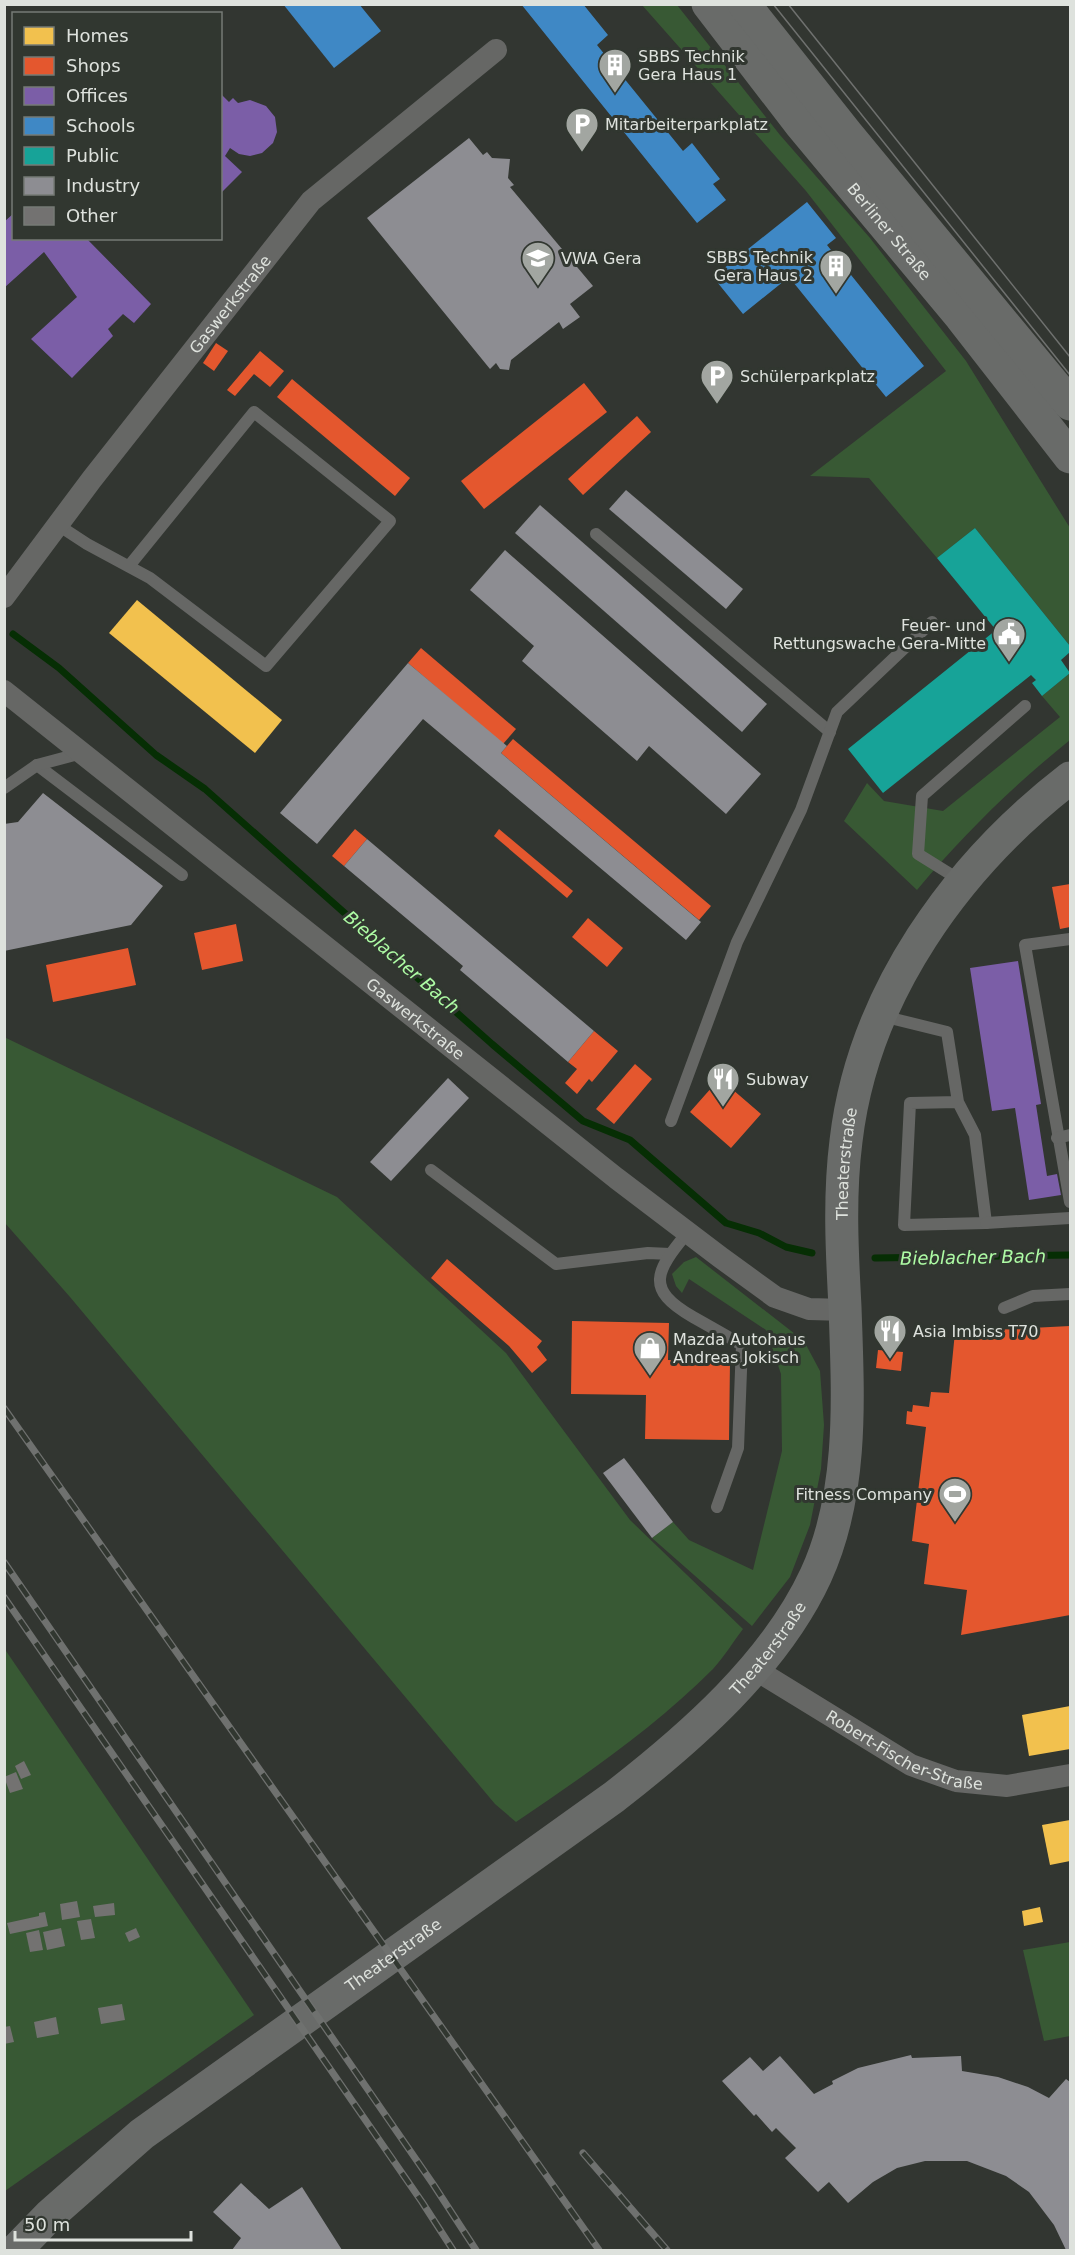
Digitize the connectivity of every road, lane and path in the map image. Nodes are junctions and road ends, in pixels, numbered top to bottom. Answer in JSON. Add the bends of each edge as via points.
{"nodes":[{"id":1,"x":708,"y":4,"type":"edge"},
{"id":2,"x":744,"y":4,"type":"edge"},
{"id":3,"x":496,"y":50,"type":"dead end"},
{"id":4,"x":1071,"y":404,"type":"edge"},
{"id":5,"x":1071,"y":457,"type":"edge"},
{"id":6,"x":58,"y":525,"type":"junction"},
{"id":7,"x":596,"y":534,"type":"dead end"},
{"id":8,"x":129,"y":566,"type":"junction"},
{"id":9,"x":4,"y":597,"type":"edge"},
{"id":10,"x":932,"y":622,"type":"dead end"},
{"id":11,"x":4,"y":691,"type":"edge"},
{"id":12,"x":1025,"y":706,"type":"dead end"},
{"id":13,"x":830,"y":732,"type":"junction"},
{"id":14,"x":82,"y":753,"type":"junction"},
{"id":15,"x":37,"y":765,"type":"junction"},
{"id":16,"x":1071,"y":778,"type":"edge"},
{"id":17,"x":4,"y":788,"type":"edge"},
{"id":18,"x":182,"y":875,"type":"dead end"},
{"id":19,"x":964,"y":882,"type":"junction"},
{"id":20,"x":1071,"y":939,"type":"edge"},
{"id":21,"x":880,"y":1016,"type":"junction"},
{"id":22,"x":958,"y":1102,"type":"junction"},
{"id":23,"x":670,"y":1121,"type":"dead end"},
{"id":24,"x":1071,"y":1135,"type":"edge"},
{"id":25,"x":1057,"y":1138,"type":"junction"},
{"id":26,"x":432,"y":1170,"type":"dead end"},
{"id":27,"x":1071,"y":1202,"type":"edge"},
{"id":28,"x":1071,"y":1218,"type":"edge"},
{"id":29,"x":986,"y":1223,"type":"junction"},
{"id":30,"x":687,"y":1233,"type":"junction"},
{"id":31,"x":669,"y":1254,"type":"junction"},
{"id":32,"x":1071,"y":1294,"type":"edge"},
{"id":33,"x":1004,"y":1308,"type":"dead end"},
{"id":34,"x":845,"y":1310,"type":"junction"},
{"id":35,"x":717,"y":1507,"type":"dead end"},
{"id":36,"x":753,"y":1668,"type":"junction"},
{"id":37,"x":1071,"y":1775,"type":"edge"},
{"id":38,"x":16,"y":2250,"type":"edge"}],
"edges":[{"from":1,"to":5,"type":"main road","name":"Berliner Straße","via":[[801,125]]},
{"from":2,"to":4,"type":"main road","name":"Berliner Straße"},
{"from":3,"to":6,"type":"street","name":"Gaswerkstraße","via":[[311,201]]},
{"from":6,"to":8,"type":"lane"},
{"from":6,"to":9,"type":"street","name":"Gaswerkstraße"},
{"from":7,"to":13,"type":"lane"},
{"from":8,"to":8,"type":"lane","via":[[266,666],[390,521],[254,412]]},
{"from":10,"to":13,"type":"lane","via":[[837,712]]},
{"from":11,"to":14,"type":"street","name":"Gaswerkstraße"},
{"from":12,"to":19,"type":"lane","via":[[922,796],[918,854]]},
{"from":13,"to":23,"type":"lane","via":[[801,810],[737,942]]},
{"from":14,"to":15,"type":"lane"},
{"from":14,"to":30,"type":"street","name":"Gaswerkstraße"},
{"from":15,"to":17,"type":"lane"},
{"from":15,"to":18,"type":"lane"},
{"from":16,"to":19,"type":"main road","name":"Theaterstraße","via":[[1022,818]]},
{"from":19,"to":21,"type":"main road","name":"Theaterstraße","via":[[915,945]]},
{"from":20,"to":25,"type":"lane","via":[[1025,945]]},
{"from":21,"to":22,"type":"lane","via":[[947,1032]]},
{"from":21,"to":34,"type":"main road","name":"Theaterstraße","via":[[853,1097],[846,1141],[842,1211]]},
{"from":22,"to":29,"type":"lane","via":[[975,1135]]},
{"from":22,"to":29,"type":"lane","via":[[910,1102],[904,1225]]},
{"from":24,"to":25,"type":"lane"},
{"from":25,"to":27,"type":"lane"},
{"from":26,"to":31,"type":"lane","via":[[556,1264]]},
{"from":28,"to":29,"type":"lane"},
{"from":30,"to":31,"type":"lane"},
{"from":30,"to":34,"type":"street","name":"Gaswerkstraße","via":[[775,1297],[809,1309]]},
{"from":31,"to":35,"type":"lane","via":[[660,1281],[661,1292],[669,1304],[742,1345],[738,1448]]},
{"from":32,"to":33,"type":"lane","via":[[1033,1296]]},
{"from":34,"to":36,"type":"main road","name":"Theaterstraße","via":[[845,1453],[832,1533],[795,1615]]},
{"from":36,"to":37,"type":"street","name":"Robert-Fischer-Straße","via":[[911,1765],[956,1781],[1007,1786]]},
{"from":36,"to":38,"type":"main road","name":"Theaterstraße","via":[[663,1759],[142,2134]]}]}
